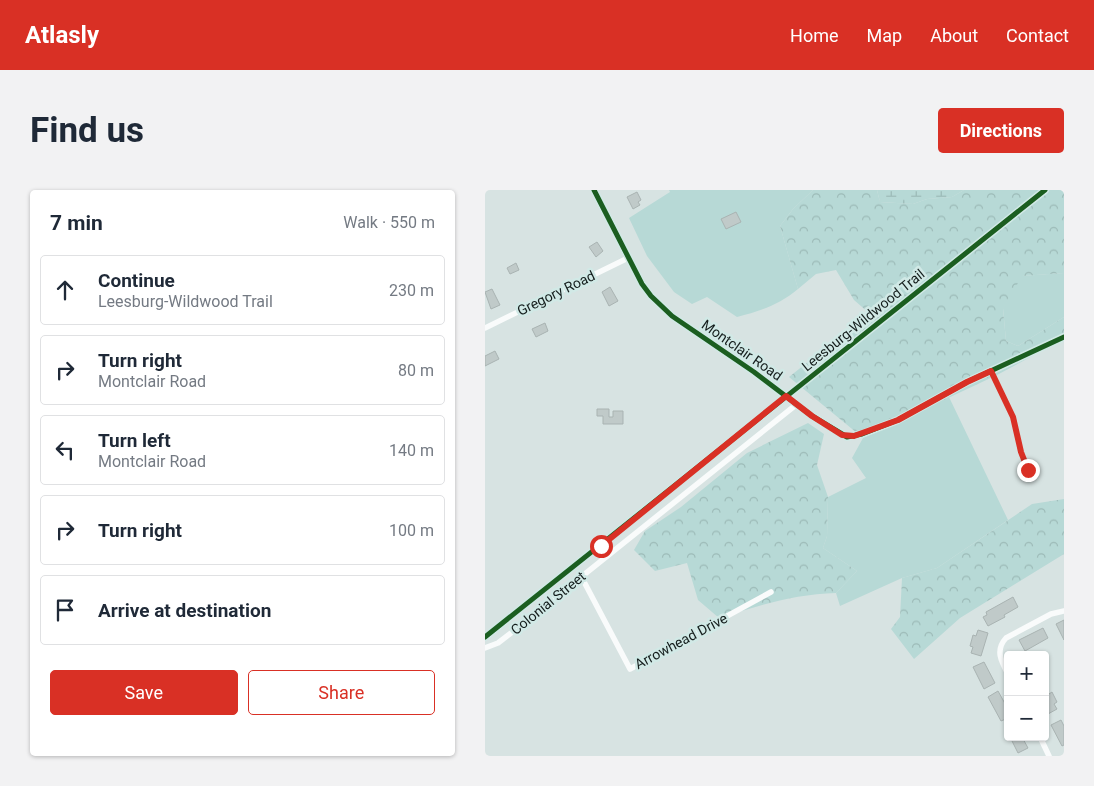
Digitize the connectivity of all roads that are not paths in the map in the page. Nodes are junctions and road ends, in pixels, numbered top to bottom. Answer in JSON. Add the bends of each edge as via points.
{"nodes":[{"id":1,"x":594,"y":190,"type":"edge"},
{"id":2,"x":628,"y":258,"type":"junction"},
{"id":3,"x":485,"y":328,"type":"edge"},
{"id":4,"x":1064,"y":337,"type":"edge"},
{"id":5,"x":991,"y":371,"type":"junction"},
{"id":6,"x":797,"y":404,"type":"junction"},
{"id":7,"x":1028,"y":470,"type":"dead end"},
{"id":8,"x":581,"y":576,"type":"junction"},
{"id":9,"x":771,"y":592,"type":"dead end"},
{"id":10,"x":1064,"y":611,"type":"edge"},
{"id":11,"x":485,"y":648,"type":"edge"},
{"id":12,"x":1004,"y":664,"type":"edge"},
{"id":13,"x":1042,"y":741,"type":"edge"},
{"id":14,"x":1049,"y":756,"type":"edge"}],
"edges":[{"from":1,"to":2,"type":"street","name":"Montclair Road"},
{"from":2,"to":3,"type":"street","name":"Gregory Road"},
{"from":2,"to":6,"type":"street","name":"Montclair Road","via":[[658,304]]},
{"from":4,"to":5,"type":"street","name":"Montclair Road"},
{"from":5,"to":6,"type":"street","name":"Montclair Road","via":[[898,420],[854,436],[842,435]]},
{"from":5,"to":7,"type":"lane","via":[[1013,417]]},
{"from":6,"to":8,"type":"street","name":"Colonial Street"},
{"from":8,"to":9,"type":"street","name":"Arrowhead Drive","via":[[630,669]]},
{"from":8,"to":11,"type":"street","name":"Colonial Street","via":[[515,630]]},
{"from":10,"to":12,"type":"street","via":[[1051,614],[1006,638],[999,652]]},
{"from":13,"to":14,"type":"street"}]}
